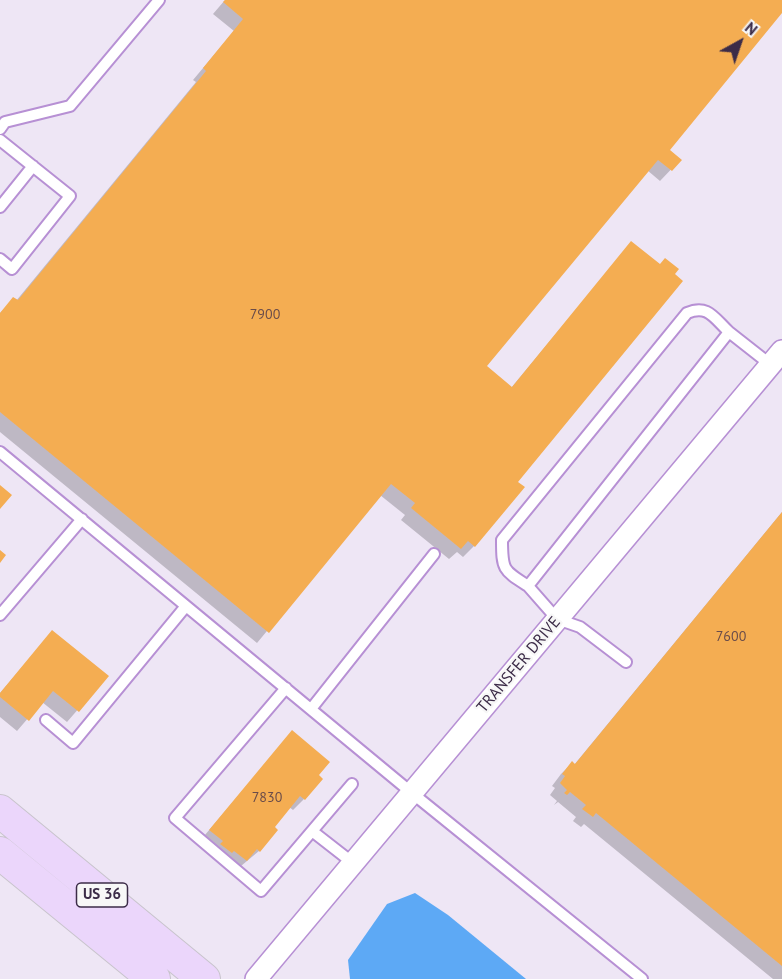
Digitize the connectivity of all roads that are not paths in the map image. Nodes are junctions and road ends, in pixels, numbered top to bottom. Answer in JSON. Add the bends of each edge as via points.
{"nodes":[{"id":1,"x":159,"y":0,"type":"edge"},
{"id":2,"x":0,"y":129,"type":"edge"},
{"id":3,"x":0,"y":140,"type":"edge"},
{"id":4,"x":33,"y":166,"type":"junction"},
{"id":5,"x":0,"y":207,"type":"edge"},
{"id":6,"x":0,"y":260,"type":"edge"},
{"id":7,"x":729,"y":332,"type":"junction"},
{"id":8,"x":776,"y":358,"type":"edge"},
{"id":9,"x":0,"y":452,"type":"edge"},
{"id":10,"x":82,"y":519,"type":"junction"},
{"id":11,"x":434,"y":554,"type":"dead end"},
{"id":12,"x":528,"y":585,"type":"junction"},
{"id":13,"x":186,"y":606,"type":"junction"},
{"id":14,"x":0,"y":615,"type":"edge"},
{"id":15,"x":557,"y":619,"type":"junction"},
{"id":16,"x":626,"y":662,"type":"dead end"},
{"id":17,"x":286,"y":688,"type":"junction"},
{"id":18,"x":310,"y":709,"type":"junction"},
{"id":19,"x":46,"y":720,"type":"dead end"},
{"id":20,"x":352,"y":784,"type":"dead end"},
{"id":21,"x":412,"y":793,"type":"junction"},
{"id":22,"x":0,"y":811,"type":"edge"},
{"id":23,"x":312,"y":831,"type":"junction"},
{"id":24,"x":0,"y":853,"type":"edge"},
{"id":25,"x":353,"y":863,"type":"junction"},
{"id":26,"x":154,"y":979,"type":"edge"},
{"id":27,"x":204,"y":979,"type":"edge"},
{"id":28,"x":256,"y":979,"type":"edge"},
{"id":29,"x":642,"y":979,"type":"edge"}],
"edges":[{"from":1,"to":2,"type":"lane","via":[[70,106],[5,122]]},
{"from":3,"to":4,"type":"lane"},
{"from":4,"to":5,"type":"lane"},
{"from":4,"to":6,"type":"lane","via":[[70,196],[12,269]]},
{"from":7,"to":8,"type":"lane"},
{"from":7,"to":12,"type":"lane"},
{"from":7,"to":12,"type":"lane","via":[[704,309],[687,313],[502,540],[502,563],[509,573]]},
{"from":8,"to":15,"type":"street","name":"TRANSFER DRIVE"},
{"from":9,"to":10,"type":"lane"},
{"from":10,"to":13,"type":"lane"},
{"from":10,"to":14,"type":"lane"},
{"from":11,"to":18,"type":"lane"},
{"from":12,"to":15,"type":"lane"},
{"from":13,"to":17,"type":"lane"},
{"from":13,"to":19,"type":"lane","via":[[73,743]]},
{"from":15,"to":16,"type":"lane","via":[[580,627]]},
{"from":15,"to":21,"type":"street","name":"TRANSFER DRIVE"},
{"from":17,"to":18,"type":"lane"},
{"from":17,"to":23,"type":"lane","via":[[175,818],[261,891]]},
{"from":18,"to":21,"type":"lane"},
{"from":20,"to":23,"type":"lane"},
{"from":21,"to":25,"type":"street","name":"TRANSFER DRIVE"},
{"from":21,"to":29,"type":"lane"},
{"from":22,"to":27,"type":"main road","number":"US 36"},
{"from":23,"to":25,"type":"lane"},
{"from":24,"to":26,"type":"main road","number":"US 36"},
{"from":25,"to":28,"type":"street","name":"TRANSFER DRIVE"}]}
